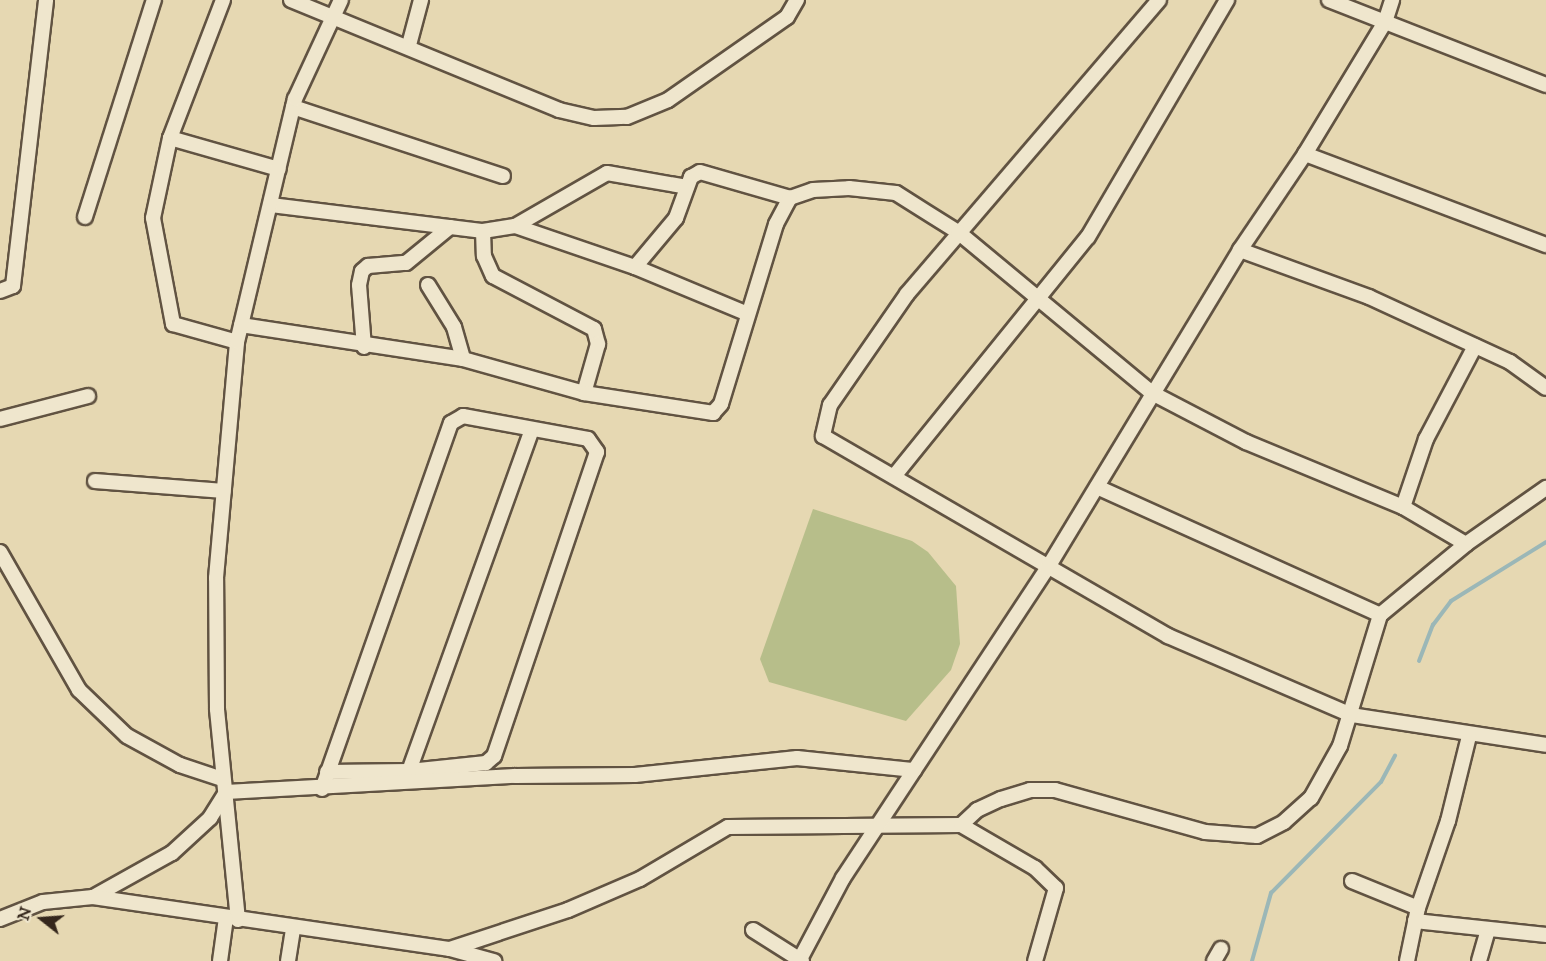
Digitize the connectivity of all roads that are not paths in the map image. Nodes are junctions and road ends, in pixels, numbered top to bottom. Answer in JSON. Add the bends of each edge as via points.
{"nodes":[{"id":1,"x":46,"y":0,"type":"edge"},
{"id":2,"x":153,"y":0,"type":"edge"},
{"id":3,"x":223,"y":0,"type":"edge"},
{"id":4,"x":291,"y":0,"type":"edge"},
{"id":5,"x":341,"y":0,"type":"edge"},
{"id":6,"x":421,"y":0,"type":"edge"},
{"id":7,"x":797,"y":0,"type":"edge"},
{"id":8,"x":1159,"y":0,"type":"edge"},
{"id":9,"x":1227,"y":0,"type":"edge"},
{"id":10,"x":1329,"y":0,"type":"edge"},
{"id":11,"x":1392,"y":0,"type":"edge"},
{"id":12,"x":330,"y":18,"type":"junction"},
{"id":13,"x":1385,"y":22,"type":"junction"},
{"id":14,"x":410,"y":45,"type":"junction"},
{"id":15,"x":1546,"y":86,"type":"edge"},
{"id":16,"x":293,"y":107,"type":"junction"},
{"id":17,"x":170,"y":138,"type":"junction"},
{"id":18,"x":1305,"y":154,"type":"junction"},
{"id":19,"x":279,"y":169,"type":"junction"},
{"id":20,"x":503,"y":176,"type":"dead end"},
{"id":21,"x":687,"y":187,"type":"junction"},
{"id":22,"x":790,"y":198,"type":"junction"},
{"id":23,"x":271,"y":205,"type":"junction"},
{"id":24,"x":85,"y":217,"type":"dead end"},
{"id":25,"x":515,"y":226,"type":"junction"},
{"id":26,"x":450,"y":227,"type":"junction"},
{"id":27,"x":483,"y":231,"type":"junction"},
{"id":28,"x":958,"y":232,"type":"junction"},
{"id":29,"x":1546,"y":245,"type":"edge"},
{"id":30,"x":1240,"y":250,"type":"junction"},
{"id":31,"x":635,"y":267,"type":"junction"},
{"id":32,"x":428,"y":285,"type":"dead end"},
{"id":33,"x":0,"y":291,"type":"edge"},
{"id":34,"x":1038,"y":300,"type":"junction"},
{"id":35,"x":748,"y":314,"type":"junction"},
{"id":36,"x":241,"y":325,"type":"junction"},
{"id":37,"x":237,"y":342,"type":"junction"},
{"id":38,"x":1475,"y":346,"type":"junction"},
{"id":39,"x":364,"y":347,"type":"junction"},
{"id":40,"x":463,"y":359,"type":"junction"},
{"id":41,"x":1546,"y":388,"type":"edge"},
{"id":42,"x":584,"y":393,"type":"junction"},
{"id":43,"x":1152,"y":393,"type":"junction"},
{"id":44,"x":88,"y":396,"type":"dead end"},
{"id":45,"x":0,"y":419,"type":"edge"},
{"id":46,"x":532,"y":430,"type":"junction"},
{"id":47,"x":895,"y":475,"type":"junction"},
{"id":48,"x":95,"y":481,"type":"dead end"},
{"id":49,"x":1097,"y":486,"type":"junction"},
{"id":50,"x":1546,"y":488,"type":"edge"},
{"id":51,"x":224,"y":491,"type":"junction"},
{"id":52,"x":1403,"y":507,"type":"junction"},
{"id":53,"x":1466,"y":544,"type":"junction"},
{"id":54,"x":1,"y":558,"type":"edge"},
{"id":55,"x":1047,"y":569,"type":"junction"},
{"id":56,"x":1380,"y":615,"type":"junction"},
{"id":57,"x":1351,"y":715,"type":"junction"},
{"id":58,"x":1469,"y":736,"type":"junction"},
{"id":59,"x":1546,"y":745,"type":"edge"},
{"id":60,"x":914,"y":770,"type":"junction"},
{"id":61,"x":410,"y":771,"type":"junction"},
{"id":62,"x":327,"y":772,"type":"junction"},
{"id":63,"x":224,"y":785,"type":"junction"},
{"id":64,"x":322,"y":789,"type":"junction"},
{"id":65,"x":961,"y":825,"type":"junction"},
{"id":66,"x":878,"y":829,"type":"junction"},
{"id":67,"x":1352,"y":881,"type":"dead end"},
{"id":68,"x":93,"y":897,"type":"junction"},
{"id":69,"x":1416,"y":914,"type":"junction"},
{"id":70,"x":0,"y":919,"type":"edge"},
{"id":71,"x":232,"y":919,"type":"junction"},
{"id":72,"x":293,"y":928,"type":"junction"},
{"id":73,"x":1488,"y":929,"type":"junction"},
{"id":74,"x":753,"y":930,"type":"dead end"},
{"id":75,"x":1546,"y":935,"type":"edge"},
{"id":76,"x":449,"y":955,"type":"edge"},
{"id":77,"x":220,"y":961,"type":"edge"},
{"id":78,"x":288,"y":961,"type":"edge"},
{"id":79,"x":494,"y":961,"type":"edge"},
{"id":80,"x":801,"y":961,"type":"edge"},
{"id":81,"x":1035,"y":961,"type":"edge"},
{"id":82,"x":1407,"y":961,"type":"edge"},
{"id":83,"x":1479,"y":961,"type":"edge"}],
"edges":[{"from":1,"to":33,"type":"street","via":[[13,286]]},
{"from":2,"to":24,"type":"street"},
{"from":3,"to":17,"type":"street"},
{"from":4,"to":12,"type":"street"},
{"from":5,"to":12,"type":"street"},
{"from":6,"to":14,"type":"street"},
{"from":7,"to":14,"type":"street","via":[[787,17],[722,64],[668,100],[627,117],[594,118],[559,110]]},
{"from":8,"to":28,"type":"street"},
{"from":9,"to":34,"type":"street","via":[[1088,237]]},
{"from":10,"to":13,"type":"street"},
{"from":11,"to":13,"type":"street"},
{"from":12,"to":14,"type":"street"},
{"from":12,"to":16,"type":"street"},
{"from":13,"to":15,"type":"street"},
{"from":13,"to":18,"type":"street"},
{"from":16,"to":19,"type":"street"},
{"from":16,"to":20,"type":"street"},
{"from":17,"to":19,"type":"street"},
{"from":17,"to":37,"type":"street","via":[[153,218],[166,273],[171,319],[177,328]]},
{"from":18,"to":29,"type":"street"},
{"from":18,"to":30,"type":"street"},
{"from":19,"to":23,"type":"street"},
{"from":21,"to":22,"type":"street","via":[[690,177],[700,172]]},
{"from":21,"to":25,"type":"street","via":[[607,172]]},
{"from":21,"to":31,"type":"street","via":[[676,218]]},
{"from":22,"to":28,"type":"street","via":[[813,190],[849,188],[896,193]]},
{"from":22,"to":35,"type":"street","via":[[776,224]]},
{"from":23,"to":26,"type":"street"},
{"from":23,"to":36,"type":"street"},
{"from":25,"to":27,"type":"street"},
{"from":25,"to":31,"type":"street"},
{"from":26,"to":27,"type":"street"},
{"from":26,"to":39,"type":"street","via":[[406,262],[368,266],[362,271],[359,285]]},
{"from":27,"to":42,"type":"street","via":[[484,256],[493,276],[594,329],[598,344]]},
{"from":28,"to":34,"type":"street"},
{"from":28,"to":47,"type":"street","via":[[907,294],[823,421],[824,436],[835,447]]},
{"from":30,"to":38,"type":"street","via":[[1368,297]]},
{"from":30,"to":43,"type":"street"},
{"from":31,"to":35,"type":"street"},
{"from":32,"to":40,"type":"street","via":[[454,327]]},
{"from":34,"to":43,"type":"street"},
{"from":34,"to":47,"type":"street"},
{"from":35,"to":42,"type":"street","via":[[721,404],[713,413]]},
{"from":36,"to":37,"type":"street"},
{"from":36,"to":39,"type":"street"},
{"from":37,"to":51,"type":"street"},
{"from":38,"to":41,"type":"street","via":[[1510,362]]},
{"from":38,"to":52,"type":"street","via":[[1426,440]]},
{"from":39,"to":40,"type":"street"},
{"from":40,"to":42,"type":"street"},
{"from":43,"to":49,"type":"street"},
{"from":43,"to":52,"type":"street","via":[[1246,442]]},
{"from":44,"to":45,"type":"street"},
{"from":46,"to":61,"type":"street"},
{"from":46,"to":61,"type":"street","via":[[588,439],[597,452],[494,756],[486,763]]},
{"from":46,"to":62,"type":"street","via":[[463,416],[451,423]]},
{"from":47,"to":55,"type":"street"},
{"from":48,"to":51,"type":"street"},
{"from":49,"to":55,"type":"street"},
{"from":49,"to":56,"type":"street"},
{"from":50,"to":53,"type":"street"},
{"from":51,"to":63,"type":"street","via":[[216,578]]},
{"from":52,"to":53,"type":"street"},
{"from":53,"to":56,"type":"street"},
{"from":54,"to":63,"type":"street","via":[[79,690],[127,736]]},
{"from":55,"to":57,"type":"street","via":[[1168,636]]},
{"from":55,"to":60,"type":"street"},
{"from":56,"to":57,"type":"street"},
{"from":57,"to":58,"type":"street"},
{"from":57,"to":65,"type":"street","via":[[1311,798],[1284,822],[1257,836],[1205,832],[1054,790],[1030,790],[1001,799],[976,810]]},
{"from":58,"to":59,"type":"street"},
{"from":58,"to":69,"type":"street","via":[[1448,821]]},
{"from":60,"to":64,"type":"street","via":[[797,758],[636,775],[536,775]]},
{"from":60,"to":66,"type":"street"},
{"from":61,"to":62,"type":"street"},
{"from":62,"to":64,"type":"street"},
{"from":63,"to":64,"type":"street"},
{"from":63,"to":68,"type":"street","via":[[210,818],[172,853]]},
{"from":63,"to":71,"type":"street"},
{"from":65,"to":66,"type":"street"},
{"from":65,"to":81,"type":"street","via":[[1035,868],[1056,888]]},
{"from":66,"to":76,"type":"street","via":[[728,827],[640,879]]},
{"from":66,"to":80,"type":"street","via":[[843,878]]},
{"from":67,"to":69,"type":"street"},
{"from":68,"to":70,"type":"street","via":[[43,902]]},
{"from":68,"to":71,"type":"street"},
{"from":69,"to":73,"type":"street"},
{"from":69,"to":82,"type":"street"},
{"from":71,"to":72,"type":"street"},
{"from":71,"to":77,"type":"street"},
{"from":72,"to":76,"type":"street"},
{"from":72,"to":78,"type":"street"},
{"from":73,"to":75,"type":"street"},
{"from":73,"to":83,"type":"street"},
{"from":74,"to":80,"type":"street"},
{"from":76,"to":79,"type":"street"}]}
